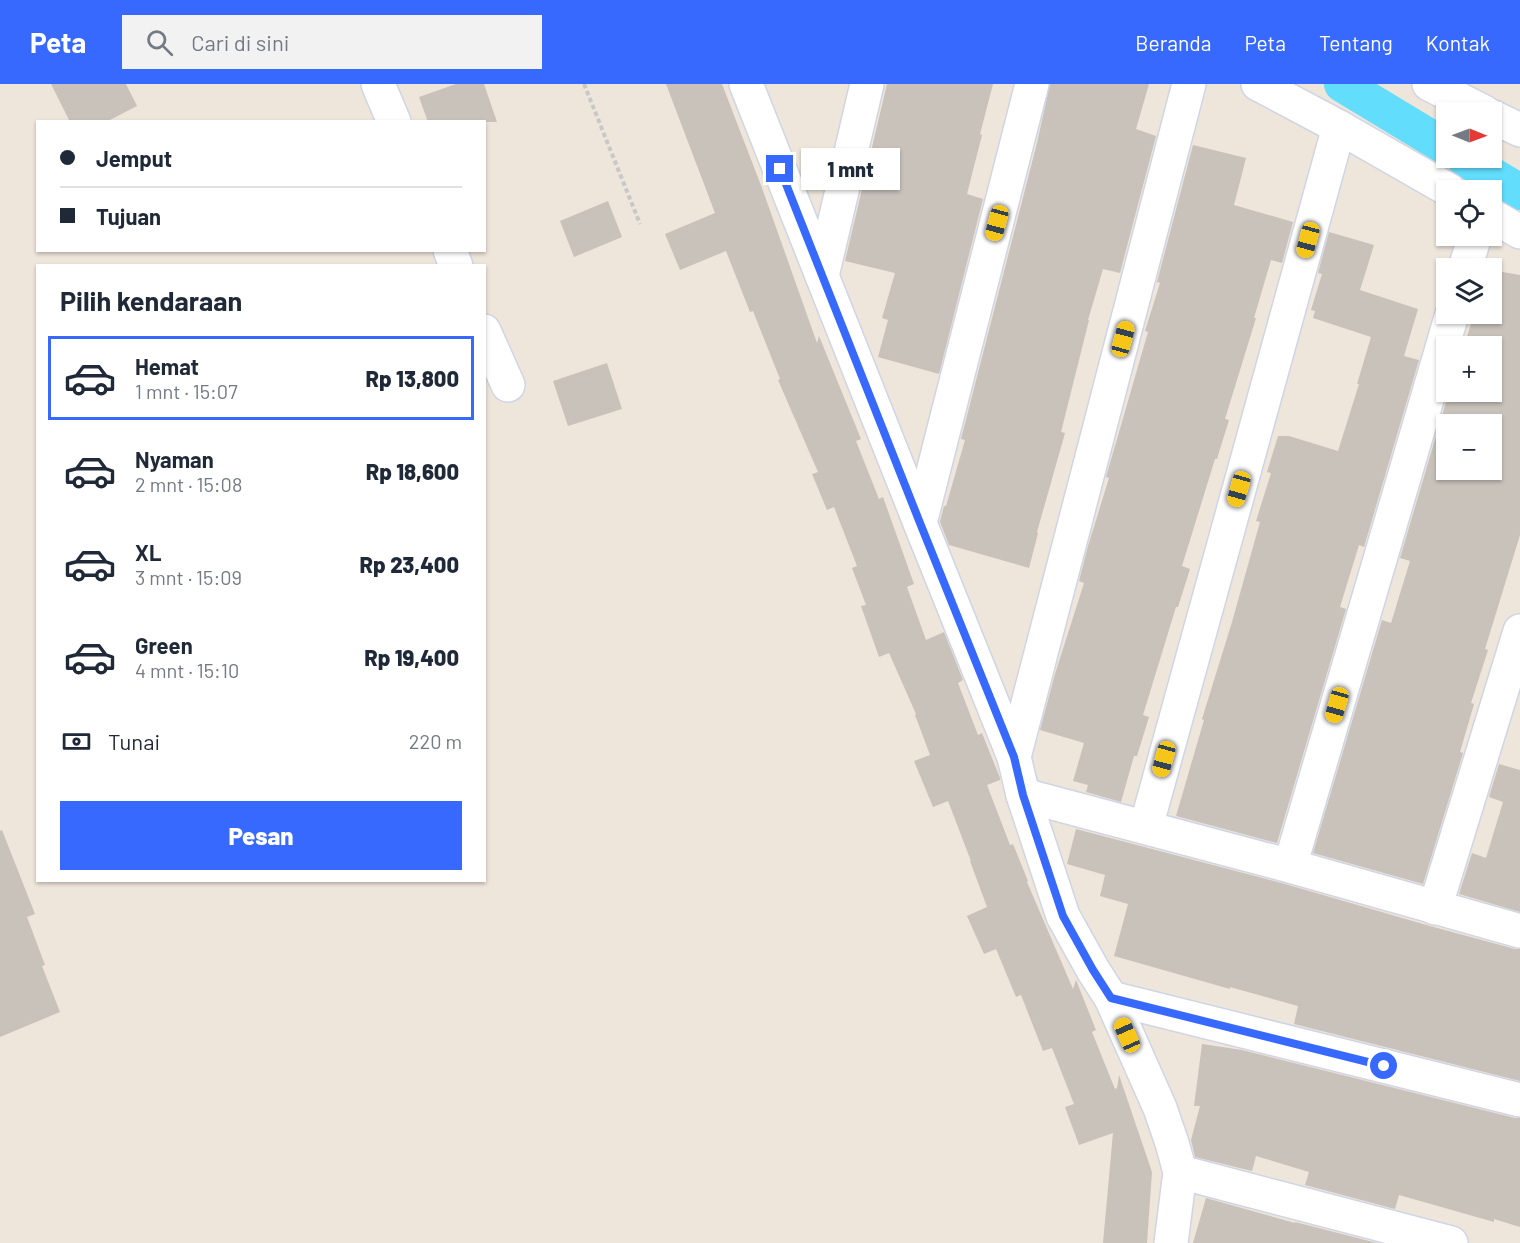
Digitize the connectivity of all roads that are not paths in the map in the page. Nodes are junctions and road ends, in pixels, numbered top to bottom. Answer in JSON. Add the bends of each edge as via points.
{"nodes":[{"id":1,"x":378,"y":84,"type":"edge"},
{"id":2,"x":746,"y":84,"type":"edge"},
{"id":3,"x":867,"y":84,"type":"edge"},
{"id":4,"x":1032,"y":84,"type":"edge"},
{"id":5,"x":1189,"y":84,"type":"edge"},
{"id":6,"x":1258,"y":84,"type":"edge"},
{"id":7,"x":1429,"y":84,"type":"edge"},
{"id":8,"x":1464,"y":102,"type":"edge"},
{"id":9,"x":393,"y":120,"type":"edge"},
{"id":10,"x":1502,"y":121,"type":"edge"},
{"id":11,"x":1339,"y":127,"type":"junction"},
{"id":12,"x":1520,"y":130,"type":"edge"},
{"id":13,"x":1436,"y":183,"type":"edge"},
{"id":14,"x":1502,"y":221,"type":"edge"},
{"id":15,"x":1520,"y":232,"type":"edge"},
{"id":16,"x":822,"y":276,"type":"junction"},
{"id":17,"x":1449,"y":324,"type":"edge"},
{"id":18,"x":486,"y":336,"type":"edge"},
{"id":19,"x":508,"y":385,"type":"dead end"},
{"id":20,"x":920,"y":523,"type":"junction"},
{"id":21,"x":1520,"y":631,"type":"edge"},
{"id":22,"x":1014,"y":757,"type":"junction"},
{"id":23,"x":1023,"y":795,"type":"junction"},
{"id":24,"x":1146,"y":827,"type":"junction"},
{"id":25,"x":1290,"y":866,"type":"junction"},
{"id":26,"x":1435,"y":908,"type":"junction"},
{"id":27,"x":1520,"y":931,"type":"edge"},
{"id":28,"x":1111,"y":998,"type":"junction"},
{"id":29,"x":1520,"y":1100,"type":"edge"},
{"id":30,"x":1180,"y":1172,"type":"junction"},
{"id":31,"x":1171,"y":1243,"type":"edge"},
{"id":32,"x":1451,"y":1243,"type":"edge"}],
"edges":[{"from":1,"to":9,"type":"street"},
{"from":2,"to":16,"type":"street"},
{"from":3,"to":16,"type":"street"},
{"from":4,"to":20,"type":"street"},
{"from":5,"to":22,"type":"street"},
{"from":6,"to":11,"type":"street"},
{"from":7,"to":8,"type":"street"},
{"from":10,"to":12,"type":"street"},
{"from":11,"to":13,"type":"street"},
{"from":11,"to":24,"type":"street"},
{"from":14,"to":15,"type":"street"},
{"from":16,"to":20,"type":"street"},
{"from":17,"to":25,"type":"street"},
{"from":18,"to":19,"type":"street"},
{"from":20,"to":22,"type":"street"},
{"from":21,"to":26,"type":"street"},
{"from":22,"to":23,"type":"street"},
{"from":23,"to":24,"type":"street"},
{"from":23,"to":28,"type":"street","via":[[1063,916]]},
{"from":24,"to":25,"type":"street"},
{"from":25,"to":26,"type":"street"},
{"from":26,"to":27,"type":"street"},
{"from":28,"to":29,"type":"street"},
{"from":28,"to":30,"type":"street","via":[[1160,1108]]},
{"from":30,"to":31,"type":"street"},
{"from":30,"to":32,"type":"street"}]}
